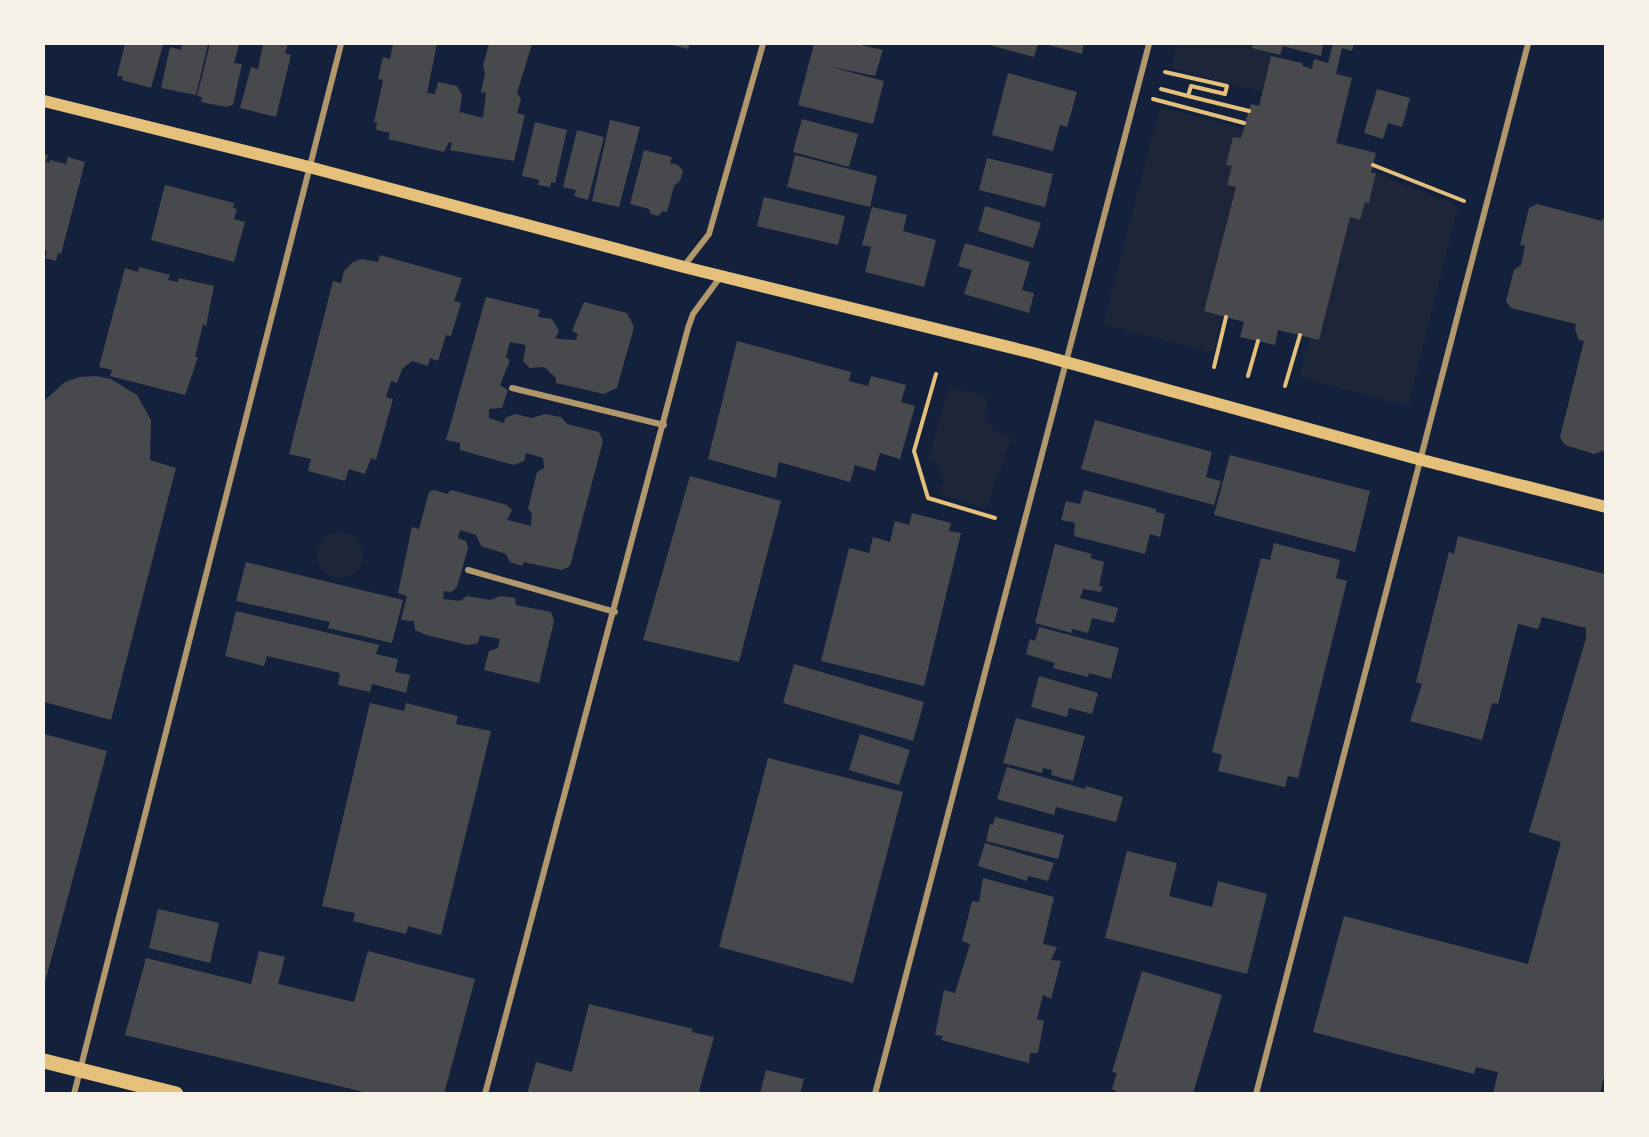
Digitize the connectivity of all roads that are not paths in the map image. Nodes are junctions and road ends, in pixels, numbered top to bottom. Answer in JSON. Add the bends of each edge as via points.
{"nodes":[{"id":1,"x":341,"y":44,"type":"edge"},
{"id":2,"x":763,"y":44,"type":"edge"},
{"id":3,"x":1149,"y":44,"type":"edge"},
{"id":4,"x":1528,"y":44,"type":"edge"},
{"id":5,"x":44,"y":101,"type":"edge"},
{"id":6,"x":309,"y":167,"type":"junction"},
{"id":7,"x":684,"y":267,"type":"junction"},
{"id":8,"x":721,"y":276,"type":"junction"},
{"id":9,"x":1064,"y":362,"type":"junction"},
{"id":10,"x":512,"y":388,"type":"dead end"},
{"id":11,"x":664,"y":425,"type":"junction"},
{"id":12,"x":1418,"y":459,"type":"junction"},
{"id":13,"x":1605,"y":507,"type":"edge"},
{"id":14,"x":468,"y":570,"type":"dead end"},
{"id":15,"x":615,"y":612,"type":"junction"},
{"id":16,"x":44,"y":1061,"type":"edge"},
{"id":17,"x":81,"y":1070,"type":"junction"},
{"id":18,"x":74,"y":1094,"type":"edge"},
{"id":19,"x":176,"y":1094,"type":"edge"},
{"id":20,"x":485,"y":1094,"type":"edge"},
{"id":21,"x":875,"y":1094,"type":"edge"},
{"id":22,"x":1256,"y":1094,"type":"edge"}],
"edges":[{"from":1,"to":6,"type":"street"},
{"from":2,"to":7,"type":"street","via":[[709,234]]},
{"from":3,"to":9,"type":"street"},
{"from":4,"to":12,"type":"street"},
{"from":5,"to":6,"type":"main road"},
{"from":6,"to":7,"type":"main road"},
{"from":6,"to":17,"type":"street"},
{"from":7,"to":8,"type":"main road"},
{"from":8,"to":9,"type":"main road"},
{"from":8,"to":11,"type":"street","via":[[693,314]]},
{"from":9,"to":12,"type":"main road"},
{"from":9,"to":21,"type":"street"},
{"from":10,"to":11,"type":"street"},
{"from":11,"to":15,"type":"street"},
{"from":12,"to":13,"type":"main road"},
{"from":12,"to":22,"type":"street"},
{"from":14,"to":15,"type":"street"},
{"from":15,"to":20,"type":"street"},
{"from":16,"to":17,"type":"main road"},
{"from":17,"to":18,"type":"street"},
{"from":17,"to":19,"type":"main road"}]}
